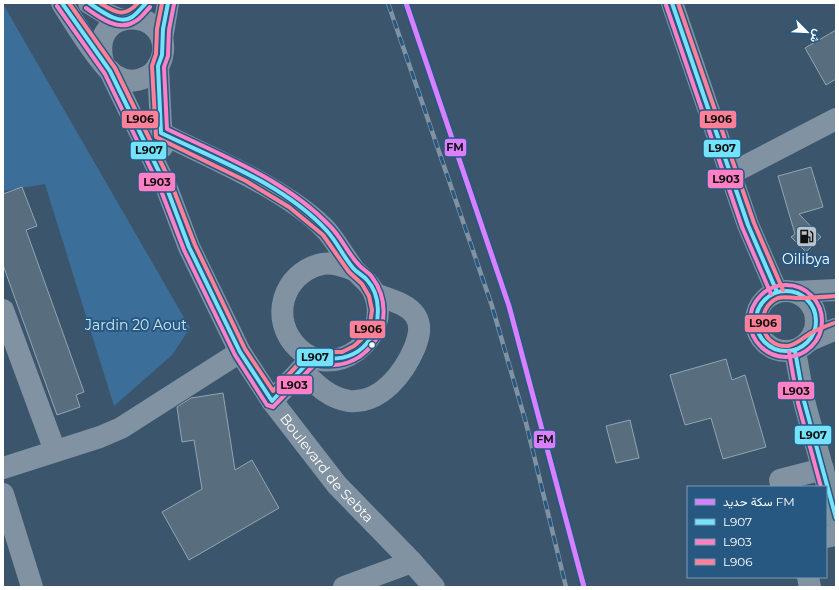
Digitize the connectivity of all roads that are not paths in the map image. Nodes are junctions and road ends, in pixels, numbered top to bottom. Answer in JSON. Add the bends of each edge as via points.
{"nodes":[{"id":1,"x":62,"y":3,"type":"edge"},
{"id":2,"x":89,"y":3,"type":"edge"},
{"id":3,"x":168,"y":3,"type":"edge"},
{"id":4,"x":672,"y":3,"type":"edge"},
{"id":5,"x":133,"y":13,"type":"edge"},
{"id":6,"x":162,"y":39,"type":"junction"},
{"id":7,"x":158,"y":66,"type":"junction"},
{"id":8,"x":106,"y":67,"type":"junction"},
{"id":9,"x":836,"y":119,"type":"edge"},
{"id":10,"x":161,"y":133,"type":"junction"},
{"id":11,"x":730,"y":174,"type":"junction"},
{"id":12,"x":166,"y":186,"type":"junction"},
{"id":13,"x":354,"y":270,"type":"junction"},
{"id":14,"x":836,"y":290,"type":"edge"},
{"id":15,"x":786,"y":292,"type":"junction"},
{"id":16,"x":375,"y":294,"type":"junction"},
{"id":17,"x":3,"y":310,"type":"edge"},
{"id":18,"x":836,"y":329,"type":"edge"},
{"id":19,"x":803,"y":345,"type":"junction"},
{"id":20,"x":240,"y":352,"type":"junction"},
{"id":21,"x":307,"y":364,"type":"junction"},
{"id":22,"x":272,"y":401,"type":"junction"},
{"id":23,"x":55,"y":450,"type":"junction"},
{"id":24,"x":3,"y":468,"type":"edge"},
{"id":25,"x":823,"y":470,"type":"junction"},
{"id":26,"x":782,"y":486,"type":"edge"},
{"id":27,"x":3,"y":494,"type":"edge"},
{"id":28,"x":836,"y":518,"type":"edge"},
{"id":29,"x":412,"y":562,"type":"junction"},
{"id":30,"x":32,"y":587,"type":"edge"},
{"id":31,"x":344,"y":587,"type":"edge"},
{"id":32,"x":434,"y":587,"type":"edge"}],
"edges":[{"from":1,"to":8,"type":"street"},
{"from":2,"to":5,"type":"street","via":[[106,13]]},
{"from":3,"to":6,"type":"street"},
{"from":4,"to":11,"type":"main road"},
{"from":5,"to":6,"type":"street","via":[[150,23]]},
{"from":5,"to":8,"type":"street","via":[[109,28],[101,42]]},
{"from":6,"to":7,"type":"street","via":[[162,58]]},
{"from":7,"to":8,"type":"street","via":[[148,76],[135,81],[121,79]]},
{"from":7,"to":10,"type":"street","name":"Boulevard de Sebta"},
{"from":8,"to":12,"type":"street","name":"Boulevard de Sebta"},
{"from":9,"to":11,"type":"street"},
{"from":10,"to":12,"type":"street","name":"Boulevard de Sebta"},
{"from":10,"to":13,"type":"street","via":[[279,194],[308,214],[340,247]]},
{"from":11,"to":15,"type":"main road","via":[[748,225]]},
{"from":12,"to":20,"type":"street","name":"Boulevard de Sebta","via":[[189,247]]},
{"from":13,"to":16,"type":"street","via":[[366,280]]},
{"from":13,"to":21,"type":"street","via":[[339,264],[323,264],[308,268],[295,278],[286,291],[281,307],[282,323],[288,338],[299,349]]},
{"from":14,"to":15,"type":"street"},
{"from":15,"to":19,"type":"main road","via":[[807,300],[815,312],[815,331]]},
{"from":15,"to":19,"type":"main road","via":[[767,297],[760,305],[756,315],[757,331],[765,344],[774,350],[785,352]]},
{"from":16,"to":21,"type":"street","via":[[377,320],[369,340],[358,351],[344,358]]},
{"from":16,"to":21,"type":"street","via":[[407,308],[415,315],[419,326],[419,337],[407,365],[393,382],[377,395],[361,401],[348,401],[326,393]]},
{"from":17,"to":23,"type":"street"},
{"from":18,"to":19,"type":"street"},
{"from":19,"to":25,"type":"main road","via":[[804,401]]},
{"from":20,"to":22,"type":"street","name":"Boulevard de Sebta"},
{"from":20,"to":23,"type":"street","via":[[121,428]]},
{"from":21,"to":22,"type":"street"},
{"from":22,"to":29,"type":"street","name":"Boulevard de Sebta","via":[[337,485]]},
{"from":23,"to":24,"type":"street"},
{"from":25,"to":26,"type":"street","via":[[780,480]]},
{"from":25,"to":28,"type":"main road"},
{"from":27,"to":30,"type":"street"},
{"from":29,"to":31,"type":"street"},
{"from":29,"to":32,"type":"street","name":"Boulevard de Sebta"}]}
